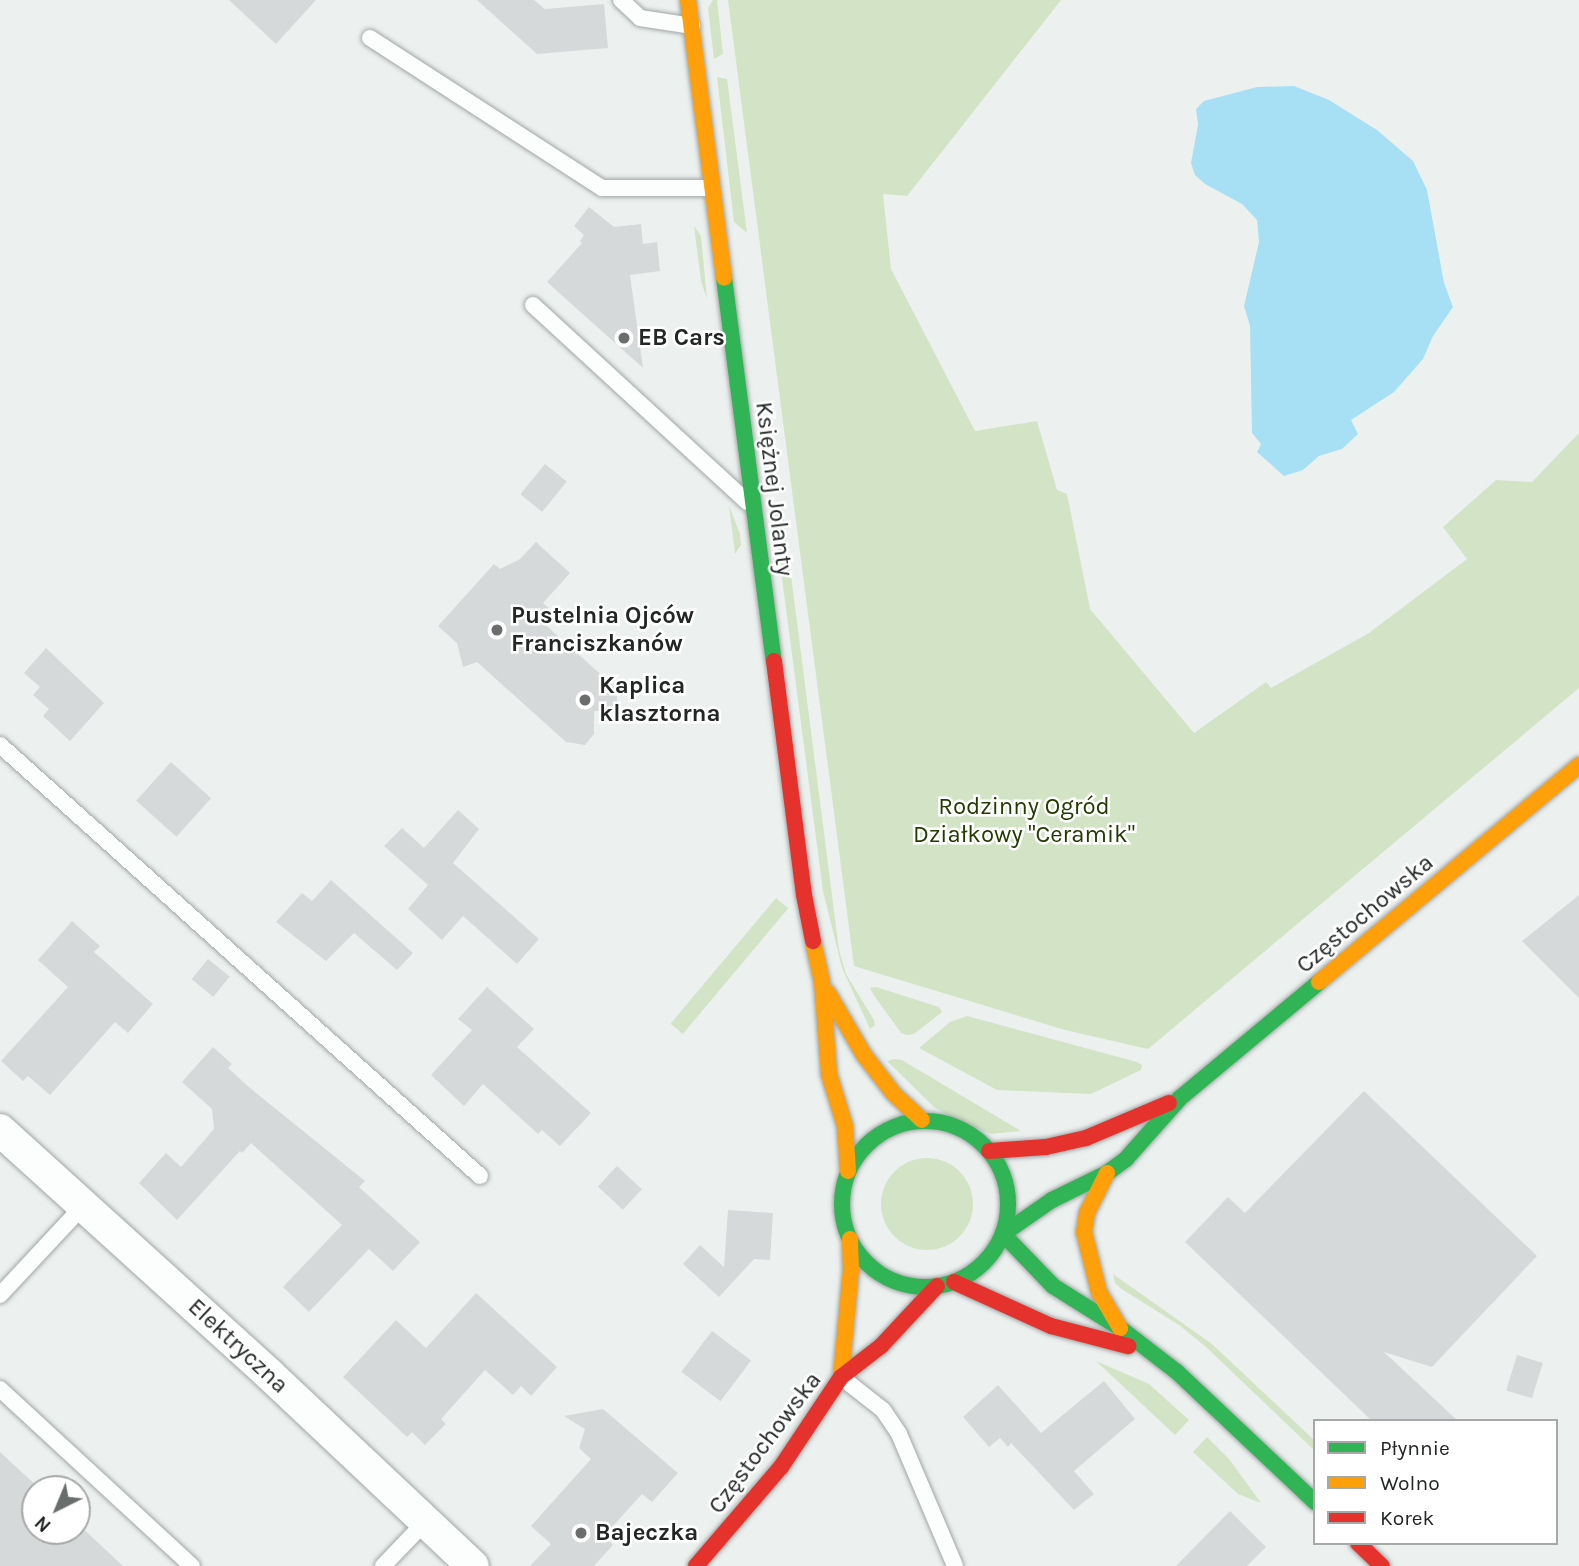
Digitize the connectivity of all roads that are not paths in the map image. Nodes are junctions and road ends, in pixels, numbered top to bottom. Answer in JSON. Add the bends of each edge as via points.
{"nodes":[{"id":1,"x":621,"y":0,"type":"edge"},
{"id":2,"x":688,"y":0,"type":"edge"},
{"id":3,"x":692,"y":26,"type":"junction"},
{"id":4,"x":370,"y":38,"type":"dead end"},
{"id":5,"x":712,"y":188,"type":"junction"},
{"id":6,"x":533,"y":306,"type":"dead end"},
{"id":7,"x":754,"y":509,"type":"junction"},
{"id":8,"x":0,"y":745,"type":"edge"},
{"id":9,"x":1579,"y":765,"type":"edge"},
{"id":10,"x":822,"y":982,"type":"junction"},
{"id":11,"x":1180,"y":1098,"type":"junction"},
{"id":12,"x":922,"y":1120,"type":"junction"},
{"id":13,"x":0,"y":1130,"type":"edge"},
{"id":14,"x":989,"y":1151,"type":"junction"},
{"id":15,"x":848,"y":1171,"type":"junction"},
{"id":16,"x":1107,"y":1173,"type":"junction"},
{"id":17,"x":480,"y":1176,"type":"dead end"},
{"id":18,"x":84,"y":1205,"type":"junction"},
{"id":19,"x":1003,"y":1234,"type":"junction"},
{"id":20,"x":850,"y":1239,"type":"junction"},
{"id":21,"x":954,"y":1282,"type":"junction"},
{"id":22,"x":937,"y":1286,"type":"junction"},
{"id":23,"x":0,"y":1295,"type":"edge"},
{"id":24,"x":1120,"y":1328,"type":"junction"},
{"id":25,"x":1154,"y":1353,"type":"junction"},
{"id":26,"x":841,"y":1377,"type":"junction"},
{"id":27,"x":0,"y":1389,"type":"edge"},
{"id":28,"x":1313,"y":1500,"type":"edge"},
{"id":29,"x":425,"y":1522,"type":"junction"},
{"id":30,"x":1360,"y":1545,"type":"edge"},
{"id":31,"x":192,"y":1566,"type":"edge"},
{"id":32,"x":383,"y":1566,"type":"edge"},
{"id":33,"x":473,"y":1566,"type":"edge"},
{"id":34,"x":696,"y":1566,"type":"edge"},
{"id":35,"x":955,"y":1566,"type":"edge"},
{"id":36,"x":1382,"y":1566,"type":"edge"}],
"edges":[{"from":1,"to":3,"type":"lane","via":[[640,18]]},
{"from":2,"to":3,"type":"street","name":"Księżnej Jolanty"},
{"from":3,"to":5,"type":"street","name":"Księżnej Jolanty"},
{"from":4,"to":5,"type":"lane","via":[[602,188]]},
{"from":5,"to":7,"type":"street","name":"Księżnej Jolanty"},
{"from":6,"to":7,"type":"lane"},
{"from":7,"to":10,"type":"street","name":"Księżnej Jolanty","via":[[804,895]]},
{"from":8,"to":17,"type":"lane"},
{"from":9,"to":11,"type":"street","name":"Częstochowska"},
{"from":10,"to":12,"type":"street","name":"Księżnej Jolanty","via":[[864,1055],[894,1094]]},
{"from":10,"to":15,"type":"street","name":"Księżnej Jolanty","via":[[829,1074],[845,1126]]},
{"from":11,"to":14,"type":"street","name":"Częstochowska","via":[[1086,1138],[1046,1147]]},
{"from":11,"to":16,"type":"street","name":"Częstochowska","via":[[1145,1140]]},
{"from":12,"to":14,"type":"street","via":[[959,1128]]},
{"from":12,"to":15,"type":"street","via":[[878,1135]]},
{"from":13,"to":18,"type":"street","name":"Elektryczna"},
{"from":14,"to":19,"type":"street","via":[[1007,1190]]},
{"from":15,"to":20,"type":"street","via":[[842,1194]]},
{"from":16,"to":19,"type":"street","name":"Częstochowska","via":[[1052,1200]]},
{"from":16,"to":24,"type":"street","via":[[1087,1213],[1084,1232],[1100,1292]]},
{"from":18,"to":23,"type":"lane"},
{"from":18,"to":29,"type":"street","name":"Elektryczna"},
{"from":19,"to":21,"type":"street","via":[[989,1258]]},
{"from":19,"to":24,"type":"street","via":[[1053,1286]]},
{"from":20,"to":22,"type":"street","via":[[877,1271],[895,1281]]},
{"from":20,"to":26,"type":"street","name":"Częstochowska"},
{"from":21,"to":22,"type":"street"},
{"from":21,"to":25,"type":"street","via":[[1051,1326]]},
{"from":22,"to":26,"type":"street","name":"Częstochowska","via":[[881,1346]]},
{"from":24,"to":25,"type":"street"},
{"from":25,"to":28,"type":"street"},
{"from":26,"to":34,"type":"street","name":"Częstochowska","via":[[781,1467]]},
{"from":26,"to":35,"type":"lane","via":[[883,1410],[899,1434]]},
{"from":27,"to":31,"type":"lane"},
{"from":29,"to":32,"type":"lane"},
{"from":29,"to":33,"type":"street","name":"Elektryczna"},
{"from":30,"to":36,"type":"street"}]}
